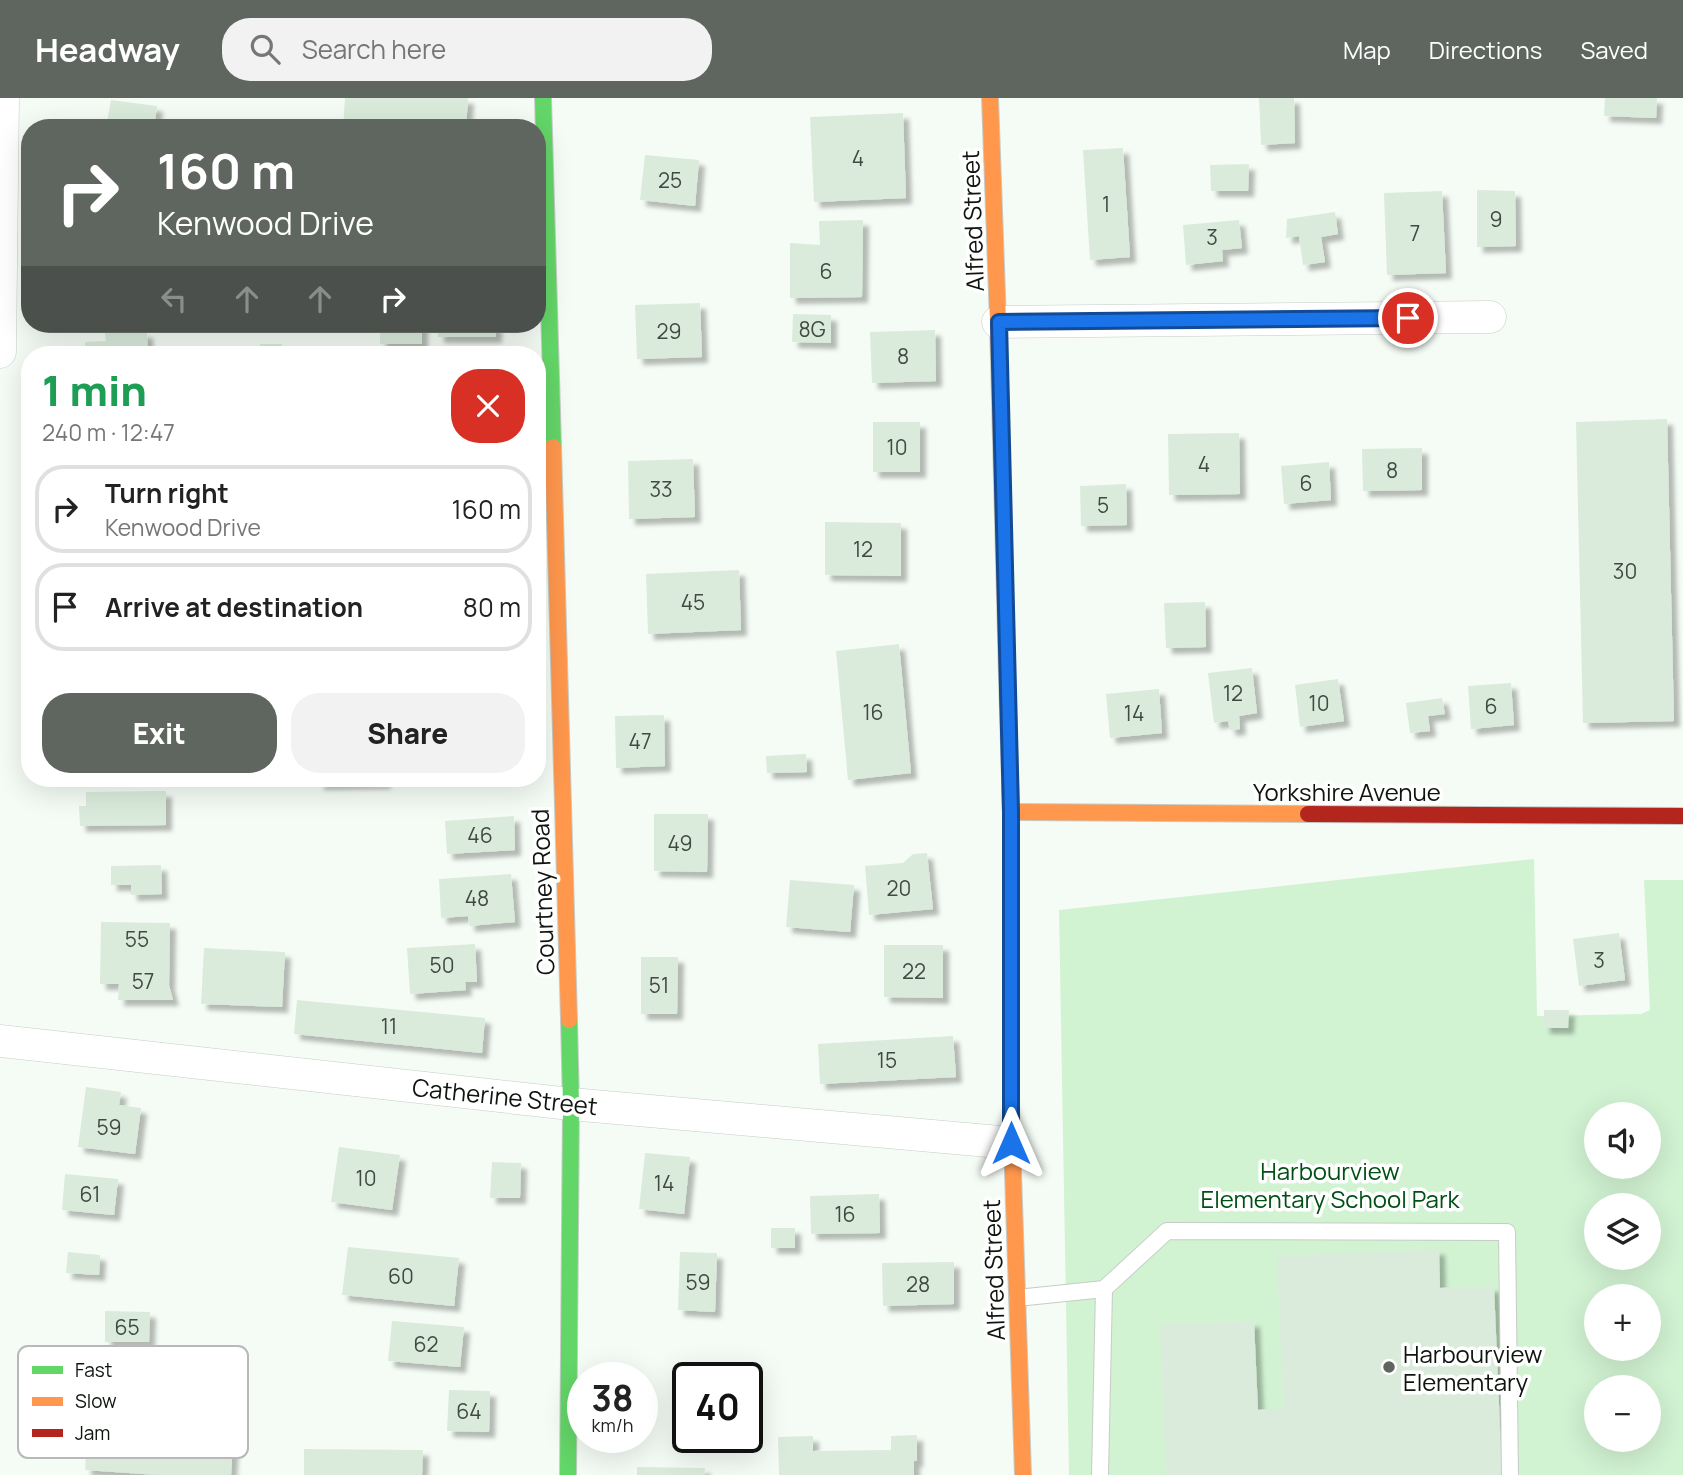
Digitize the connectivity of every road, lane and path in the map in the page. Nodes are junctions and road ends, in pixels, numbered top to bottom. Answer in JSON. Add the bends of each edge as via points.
{"nodes":[{"id":1,"x":3,"y":98,"type":"edge"},
{"id":2,"x":543,"y":98,"type":"edge"},
{"id":3,"x":990,"y":98,"type":"edge"},
{"id":4,"x":544,"y":119,"type":"edge"},
{"id":5,"x":546,"y":206,"type":"edge"},
{"id":6,"x":1490,"y":317,"type":"dead end"},
{"id":7,"x":999,"y":322,"type":"junction"},
{"id":8,"x":0,"y":352,"type":"edge"},
{"id":9,"x":1011,"y":812,"type":"junction"},
{"id":10,"x":1683,"y":816,"type":"edge"},
{"id":11,"x":0,"y":1041,"type":"edge"},
{"id":12,"x":571,"y":1104,"type":"junction"},
{"id":13,"x":1011,"y":1143,"type":"junction"},
{"id":14,"x":1104,"y":1289,"type":"junction"},
{"id":15,"x":1017,"y":1298,"type":"junction"},
{"id":16,"x":568,"y":1475,"type":"edge"},
{"id":17,"x":1023,"y":1475,"type":"edge"},
{"id":18,"x":1100,"y":1475,"type":"edge"},
{"id":19,"x":1510,"y":1475,"type":"edge"}],
"edges":[{"from":1,"to":8,"type":"street"},
{"from":2,"to":4,"type":"street","name":"Courtney Road"},
{"from":3,"to":7,"type":"street","name":"Alfred Street"},
{"from":5,"to":12,"type":"street","name":"Courtney Road"},
{"from":6,"to":7,"type":"street"},
{"from":7,"to":9,"type":"street","name":"Alfred Street"},
{"from":9,"to":10,"type":"street","name":"Yorkshire Avenue"},
{"from":9,"to":13,"type":"street","name":"Alfred Street"},
{"from":11,"to":12,"type":"street","name":"Catherine Street"},
{"from":12,"to":13,"type":"street","name":"Catherine Street"},
{"from":12,"to":16,"type":"street","name":"Courtney Road"},
{"from":13,"to":15,"type":"street","name":"Alfred Street"},
{"from":14,"to":15,"type":"lane"},
{"from":14,"to":18,"type":"lane"},
{"from":14,"to":19,"type":"lane","via":[[1167,1231],[1507,1232]]},
{"from":15,"to":17,"type":"street","name":"Alfred Street"}]}
